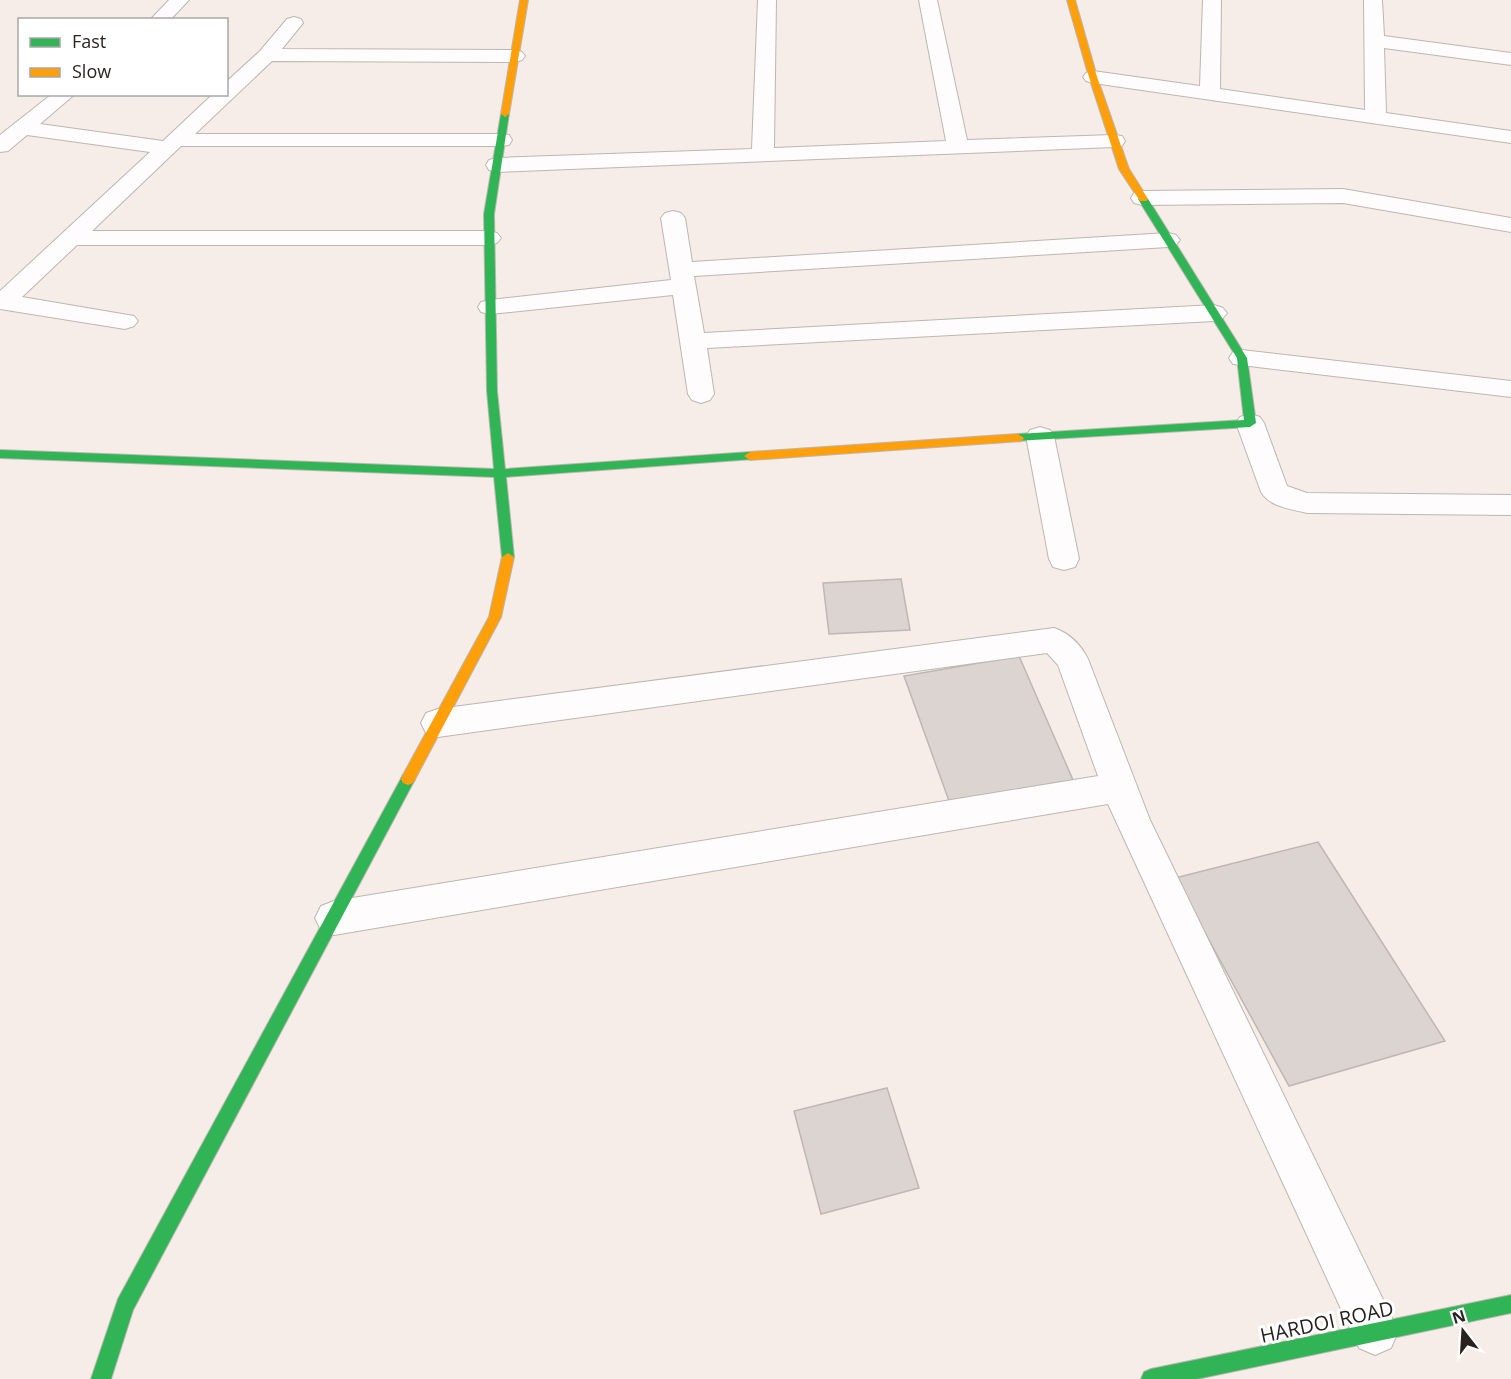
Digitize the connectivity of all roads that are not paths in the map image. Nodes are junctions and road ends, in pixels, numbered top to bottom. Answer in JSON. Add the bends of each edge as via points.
{"nodes":[{"id":1,"x":180,"y":0,"type":"edge"},
{"id":2,"x":524,"y":0,"type":"edge"},
{"id":3,"x":767,"y":0,"type":"edge"},
{"id":4,"x":928,"y":0,"type":"edge"},
{"id":5,"x":1071,"y":0,"type":"edge"},
{"id":6,"x":1212,"y":0,"type":"edge"},
{"id":7,"x":1372,"y":0,"type":"edge"},
{"id":8,"x":161,"y":18,"type":"edge"},
{"id":9,"x":294,"y":23,"type":"dead end"},
{"id":10,"x":1374,"y":41,"type":"junction"},
{"id":11,"x":267,"y":55,"type":"junction"},
{"id":12,"x":515,"y":56,"type":"junction"},
{"id":13,"x":1511,"y":59,"type":"edge"},
{"id":14,"x":1093,"y":77,"type":"junction"},
{"id":15,"x":228,"y":92,"type":"edge"},
{"id":16,"x":1210,"y":94,"type":"junction"},
{"id":17,"x":63,"y":96,"type":"edge"},
{"id":18,"x":224,"y":96,"type":"edge"},
{"id":19,"x":1376,"y":118,"type":"junction"},
{"id":20,"x":23,"y":128,"type":"junction"},
{"id":21,"x":1511,"y":137,"type":"edge"},
{"id":22,"x":501,"y":140,"type":"junction"},
{"id":23,"x":1114,"y":141,"type":"junction"},
{"id":24,"x":172,"y":144,"type":"junction"},
{"id":25,"x":0,"y":146,"type":"edge"},
{"id":26,"x":958,"y":147,"type":"junction"},
{"id":27,"x":763,"y":155,"type":"junction"},
{"id":28,"x":497,"y":165,"type":"junction"},
{"id":29,"x":1142,"y":198,"type":"junction"},
{"id":30,"x":673,"y":218,"type":"dead end"},
{"id":31,"x":1511,"y":225,"type":"edge"},
{"id":32,"x":72,"y":238,"type":"junction"},
{"id":33,"x":489,"y":238,"type":"junction"},
{"id":34,"x":1168,"y":240,"type":"junction"},
{"id":35,"x":682,"y":278,"type":"junction"},
{"id":36,"x":2,"y":302,"type":"edge"},
{"id":37,"x":490,"y":307,"type":"junction"},
{"id":38,"x":1214,"y":313,"type":"junction"},
{"id":39,"x":125,"y":321,"type":"dead end"},
{"id":40,"x":692,"y":341,"type":"junction"},
{"id":41,"x":1242,"y":358,"type":"junction"},
{"id":42,"x":1511,"y":388,"type":"edge"},
{"id":43,"x":700,"y":394,"type":"dead end"},
{"id":44,"x":1250,"y":423,"type":"junction"},
{"id":45,"x":1040,"y":436,"type":"junction"},
{"id":46,"x":0,"y":454,"type":"edge"},
{"id":47,"x":500,"y":473,"type":"junction"},
{"id":48,"x":1511,"y":505,"type":"edge"},
{"id":49,"x":1064,"y":560,"type":"dead end"},
{"id":50,"x":438,"y":723,"type":"junction"},
{"id":51,"x":1120,"y":787,"type":"junction"},
{"id":52,"x":334,"y":918,"type":"junction"},
{"id":53,"x":1511,"y":1304,"type":"edge"},
{"id":54,"x":1375,"y":1332,"type":"junction"},
{"id":55,"x":101,"y":1379,"type":"edge"},
{"id":56,"x":1151,"y":1379,"type":"edge"}],
"edges":[{"from":1,"to":8,"type":"street"},
{"from":2,"to":12,"type":"street"},
{"from":3,"to":27,"type":"street"},
{"from":4,"to":26,"type":"street"},
{"from":5,"to":14,"type":"street"},
{"from":6,"to":16,"type":"street"},
{"from":7,"to":10,"type":"street"},
{"from":9,"to":11,"type":"street"},
{"from":10,"to":13,"type":"street"},
{"from":10,"to":19,"type":"street"},
{"from":11,"to":12,"type":"street"},
{"from":11,"to":15,"type":"street"},
{"from":12,"to":22,"type":"street"},
{"from":14,"to":16,"type":"street"},
{"from":14,"to":23,"type":"street"},
{"from":16,"to":19,"type":"street"},
{"from":17,"to":20,"type":"street"},
{"from":18,"to":24,"type":"street"},
{"from":19,"to":21,"type":"street"},
{"from":20,"to":24,"type":"street"},
{"from":20,"to":25,"type":"street"},
{"from":22,"to":24,"type":"street"},
{"from":22,"to":28,"type":"street"},
{"from":23,"to":26,"type":"street"},
{"from":23,"to":29,"type":"street","via":[[1124,169]]},
{"from":24,"to":32,"type":"street"},
{"from":26,"to":27,"type":"street"},
{"from":27,"to":28,"type":"street"},
{"from":28,"to":33,"type":"street"},
{"from":29,"to":31,"type":"street","via":[[1343,196]]},
{"from":29,"to":34,"type":"street"},
{"from":30,"to":35,"type":"street"},
{"from":32,"to":33,"type":"street"},
{"from":32,"to":36,"type":"street"},
{"from":33,"to":37,"type":"street"},
{"from":34,"to":35,"type":"street"},
{"from":34,"to":38,"type":"street"},
{"from":35,"to":37,"type":"street"},
{"from":35,"to":40,"type":"street"},
{"from":36,"to":39,"type":"street"},
{"from":37,"to":47,"type":"street","via":[[492,391]]},
{"from":38,"to":40,"type":"street"},
{"from":38,"to":41,"type":"street"},
{"from":40,"to":43,"type":"street"},
{"from":41,"to":42,"type":"street"},
{"from":41,"to":44,"type":"street"},
{"from":44,"to":45,"type":"street"},
{"from":44,"to":48,"type":"street","via":[[1275,492],[1287,498],[1307,503]]},
{"from":45,"to":47,"type":"street"},
{"from":45,"to":49,"type":"street"},
{"from":46,"to":47,"type":"street"},
{"from":47,"to":50,"type":"street","via":[[508,558],[495,617]]},
{"from":50,"to":51,"type":"street","via":[[1054,640],[1072,659]]},
{"from":50,"to":52,"type":"street"},
{"from":51,"to":52,"type":"street"},
{"from":51,"to":54,"type":"street","via":[[1132,820]]},
{"from":52,"to":55,"type":"street","via":[[125,1306]]},
{"from":53,"to":54,"type":"street","name":"HARDOI ROAD"},
{"from":54,"to":56,"type":"street","name":"HARDOI ROAD"}]}
